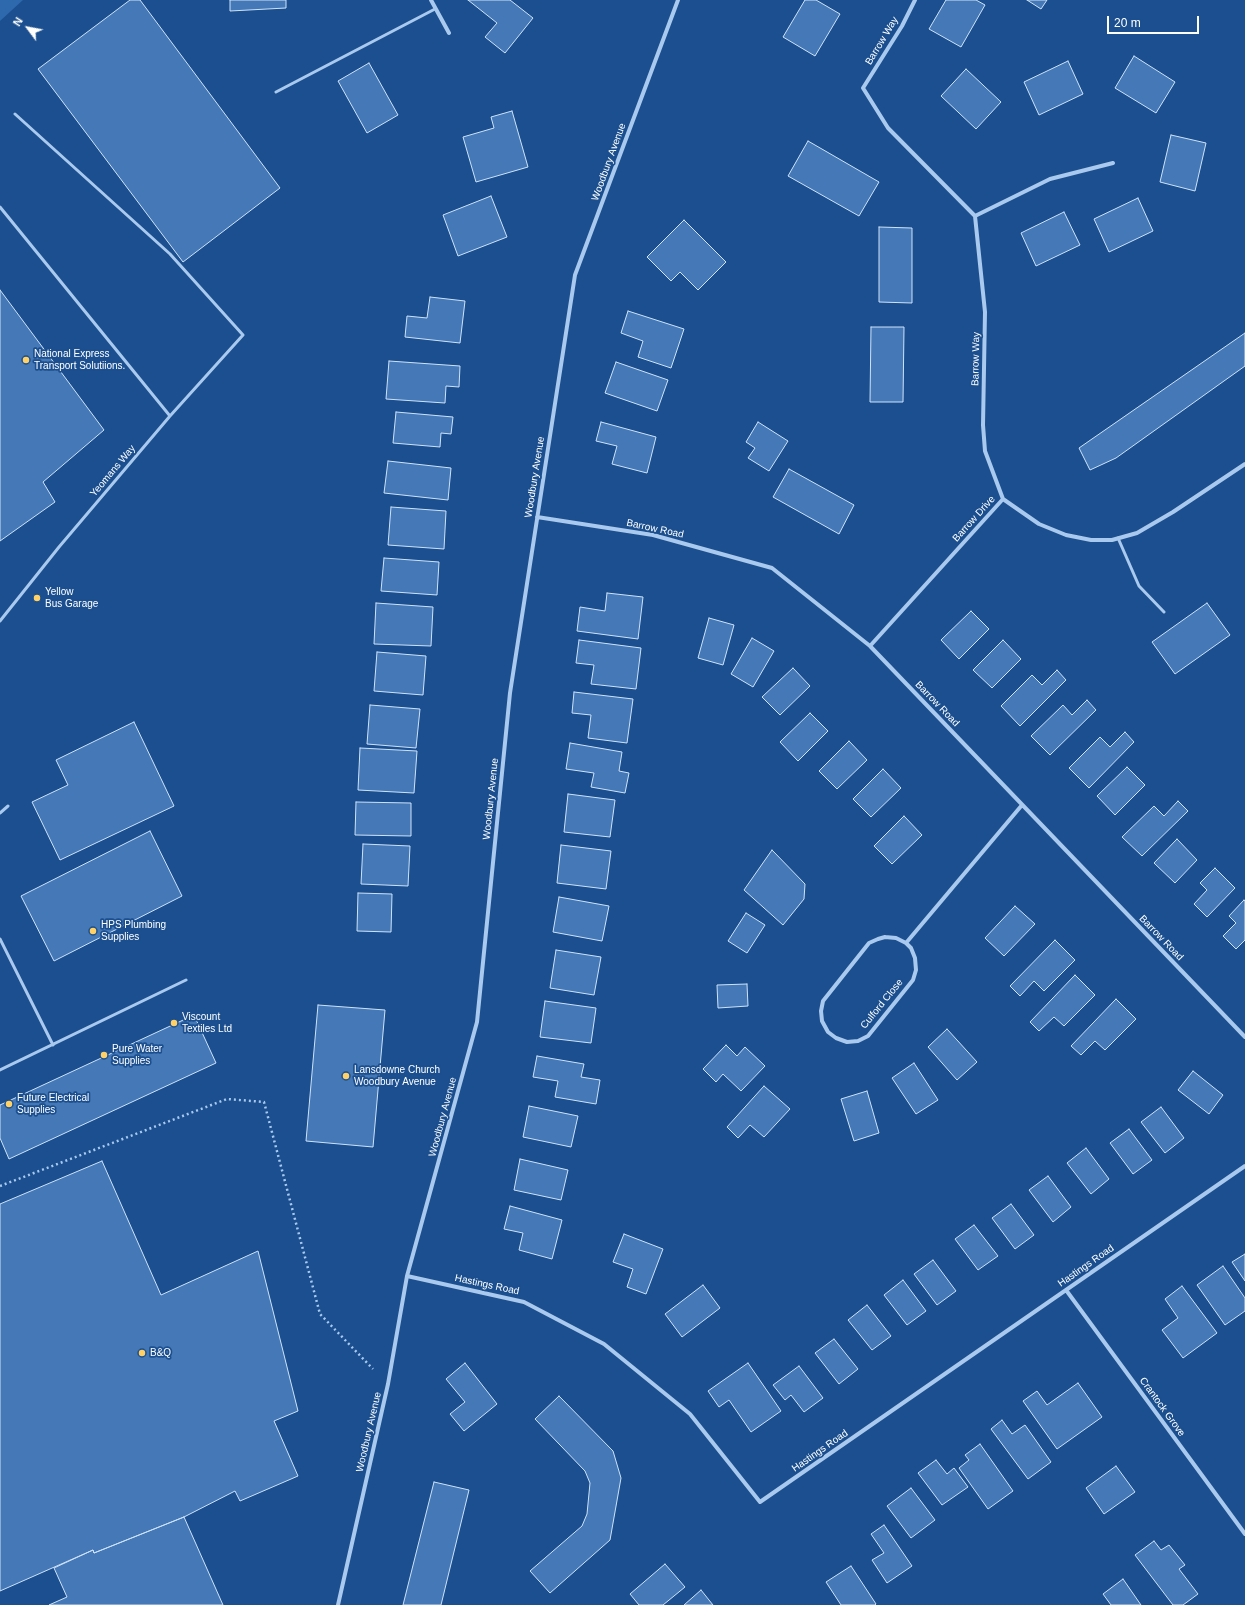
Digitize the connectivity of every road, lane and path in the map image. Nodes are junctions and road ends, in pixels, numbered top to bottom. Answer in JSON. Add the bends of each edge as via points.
{"nodes":[{"id":1,"x":431,"y":0,"type":"edge"},
{"id":2,"x":678,"y":0,"type":"edge"},
{"id":3,"x":915,"y":0,"type":"edge"},
{"id":4,"x":435,"y":8,"type":"junction"},
{"id":5,"x":449,"y":33,"type":"dead end"},
{"id":6,"x":276,"y":92,"type":"dead end"},
{"id":7,"x":16,"y":114,"type":"dead end"},
{"id":8,"x":1113,"y":163,"type":"dead end"},
{"id":9,"x":0,"y":207,"type":"edge"},
{"id":10,"x":975,"y":216,"type":"junction"},
{"id":11,"x":170,"y":416,"type":"junction"},
{"id":12,"x":1245,"y":464,"type":"edge"},
{"id":13,"x":1003,"y":499,"type":"junction"},
{"id":14,"x":537,"y":517,"type":"junction"},
{"id":15,"x":1118,"y":538,"type":"junction"},
{"id":16,"x":1164,"y":612,"type":"dead end"},
{"id":17,"x":0,"y":621,"type":"edge"},
{"id":18,"x":870,"y":646,"type":"junction"},
{"id":19,"x":1022,"y":805,"type":"junction"},
{"id":20,"x":8,"y":806,"type":"dead end"},
{"id":21,"x":0,"y":813,"type":"edge"},
{"id":22,"x":0,"y":939,"type":"edge"},
{"id":23,"x":906,"y":943,"type":"junction"},
{"id":24,"x":186,"y":980,"type":"dead end"},
{"id":25,"x":1245,"y":1037,"type":"edge"},
{"id":26,"x":53,"y":1045,"type":"junction"},
{"id":27,"x":0,"y":1070,"type":"edge"},
{"id":28,"x":1245,"y":1166,"type":"edge"},
{"id":29,"x":0,"y":1186,"type":"edge"},
{"id":30,"x":407,"y":1276,"type":"junction"},
{"id":31,"x":1066,"y":1290,"type":"junction"},
{"id":32,"x":388,"y":1384,"type":"junction"},
{"id":33,"x":1245,"y":1534,"type":"edge"},
{"id":34,"x":338,"y":1605,"type":"edge"}],
"edges":[{"from":1,"to":4,"type":"street"},
{"from":2,"to":14,"type":"street","name":"Woodbury Avenue","via":[[575,275]]},
{"from":3,"to":10,"type":"street","name":"Barrow Way","via":[[902,26],[863,88],[888,128]]},
{"from":4,"to":5,"type":"street"},
{"from":4,"to":6,"type":"lane"},
{"from":7,"to":11,"type":"lane","name":"Yeomans Way","via":[[170,254],[243,335]]},
{"from":8,"to":10,"type":"street","via":[[1050,180]]},
{"from":9,"to":11,"type":"lane"},
{"from":10,"to":13,"type":"street","name":"Barrow Way","via":[[985,312],[984,451]]},
{"from":11,"to":17,"type":"lane","name":"Yeomans Way"},
{"from":12,"to":15,"type":"street","name":"Barrow Drive","via":[[1137,533]]},
{"from":13,"to":15,"type":"street","name":"Barrow Drive","via":[[1039,524],[1066,535],[1091,540]]},
{"from":13,"to":18,"type":"street","name":"Barrow Drive"},
{"from":14,"to":18,"type":"street","name":"Barrow Road","via":[[654,535],[772,568]]},
{"from":14,"to":30,"type":"street","name":"Woodbury Avenue","via":[[510,693],[477,1022]]},
{"from":15,"to":16,"type":"lane","via":[[1139,586]]},
{"from":18,"to":19,"type":"street","name":"Barrow Road"},
{"from":19,"to":23,"type":"street"},
{"from":19,"to":25,"type":"street","name":"Barrow Road"},
{"from":20,"to":21,"type":"lane"},
{"from":22,"to":26,"type":"lane"},
{"from":23,"to":23,"type":"street","name":"Culford Close","via":[[896,938],[885,937],[869,944],[823,1001],[822,1021],[828,1032],[847,1042],[858,1041],[868,1036],[913,980],[916,970],[915,958]]},
{"from":24,"to":26,"type":"lane"},
{"from":26,"to":27,"type":"lane"},
{"from":28,"to":31,"type":"street","name":"Hastings Road"},
{"from":29,"to":32,"type":"path","via":[[227,1099],[264,1102],[320,1314]]},
{"from":30,"to":31,"type":"street","name":"Hastings Road","via":[[524,1302],[604,1344],[690,1414],[760,1502]]},
{"from":30,"to":32,"type":"street","name":"Woodbury Avenue"},
{"from":31,"to":33,"type":"street","name":"Crantock Grove"},
{"from":32,"to":34,"type":"street","name":"Woodbury Avenue"}]}
